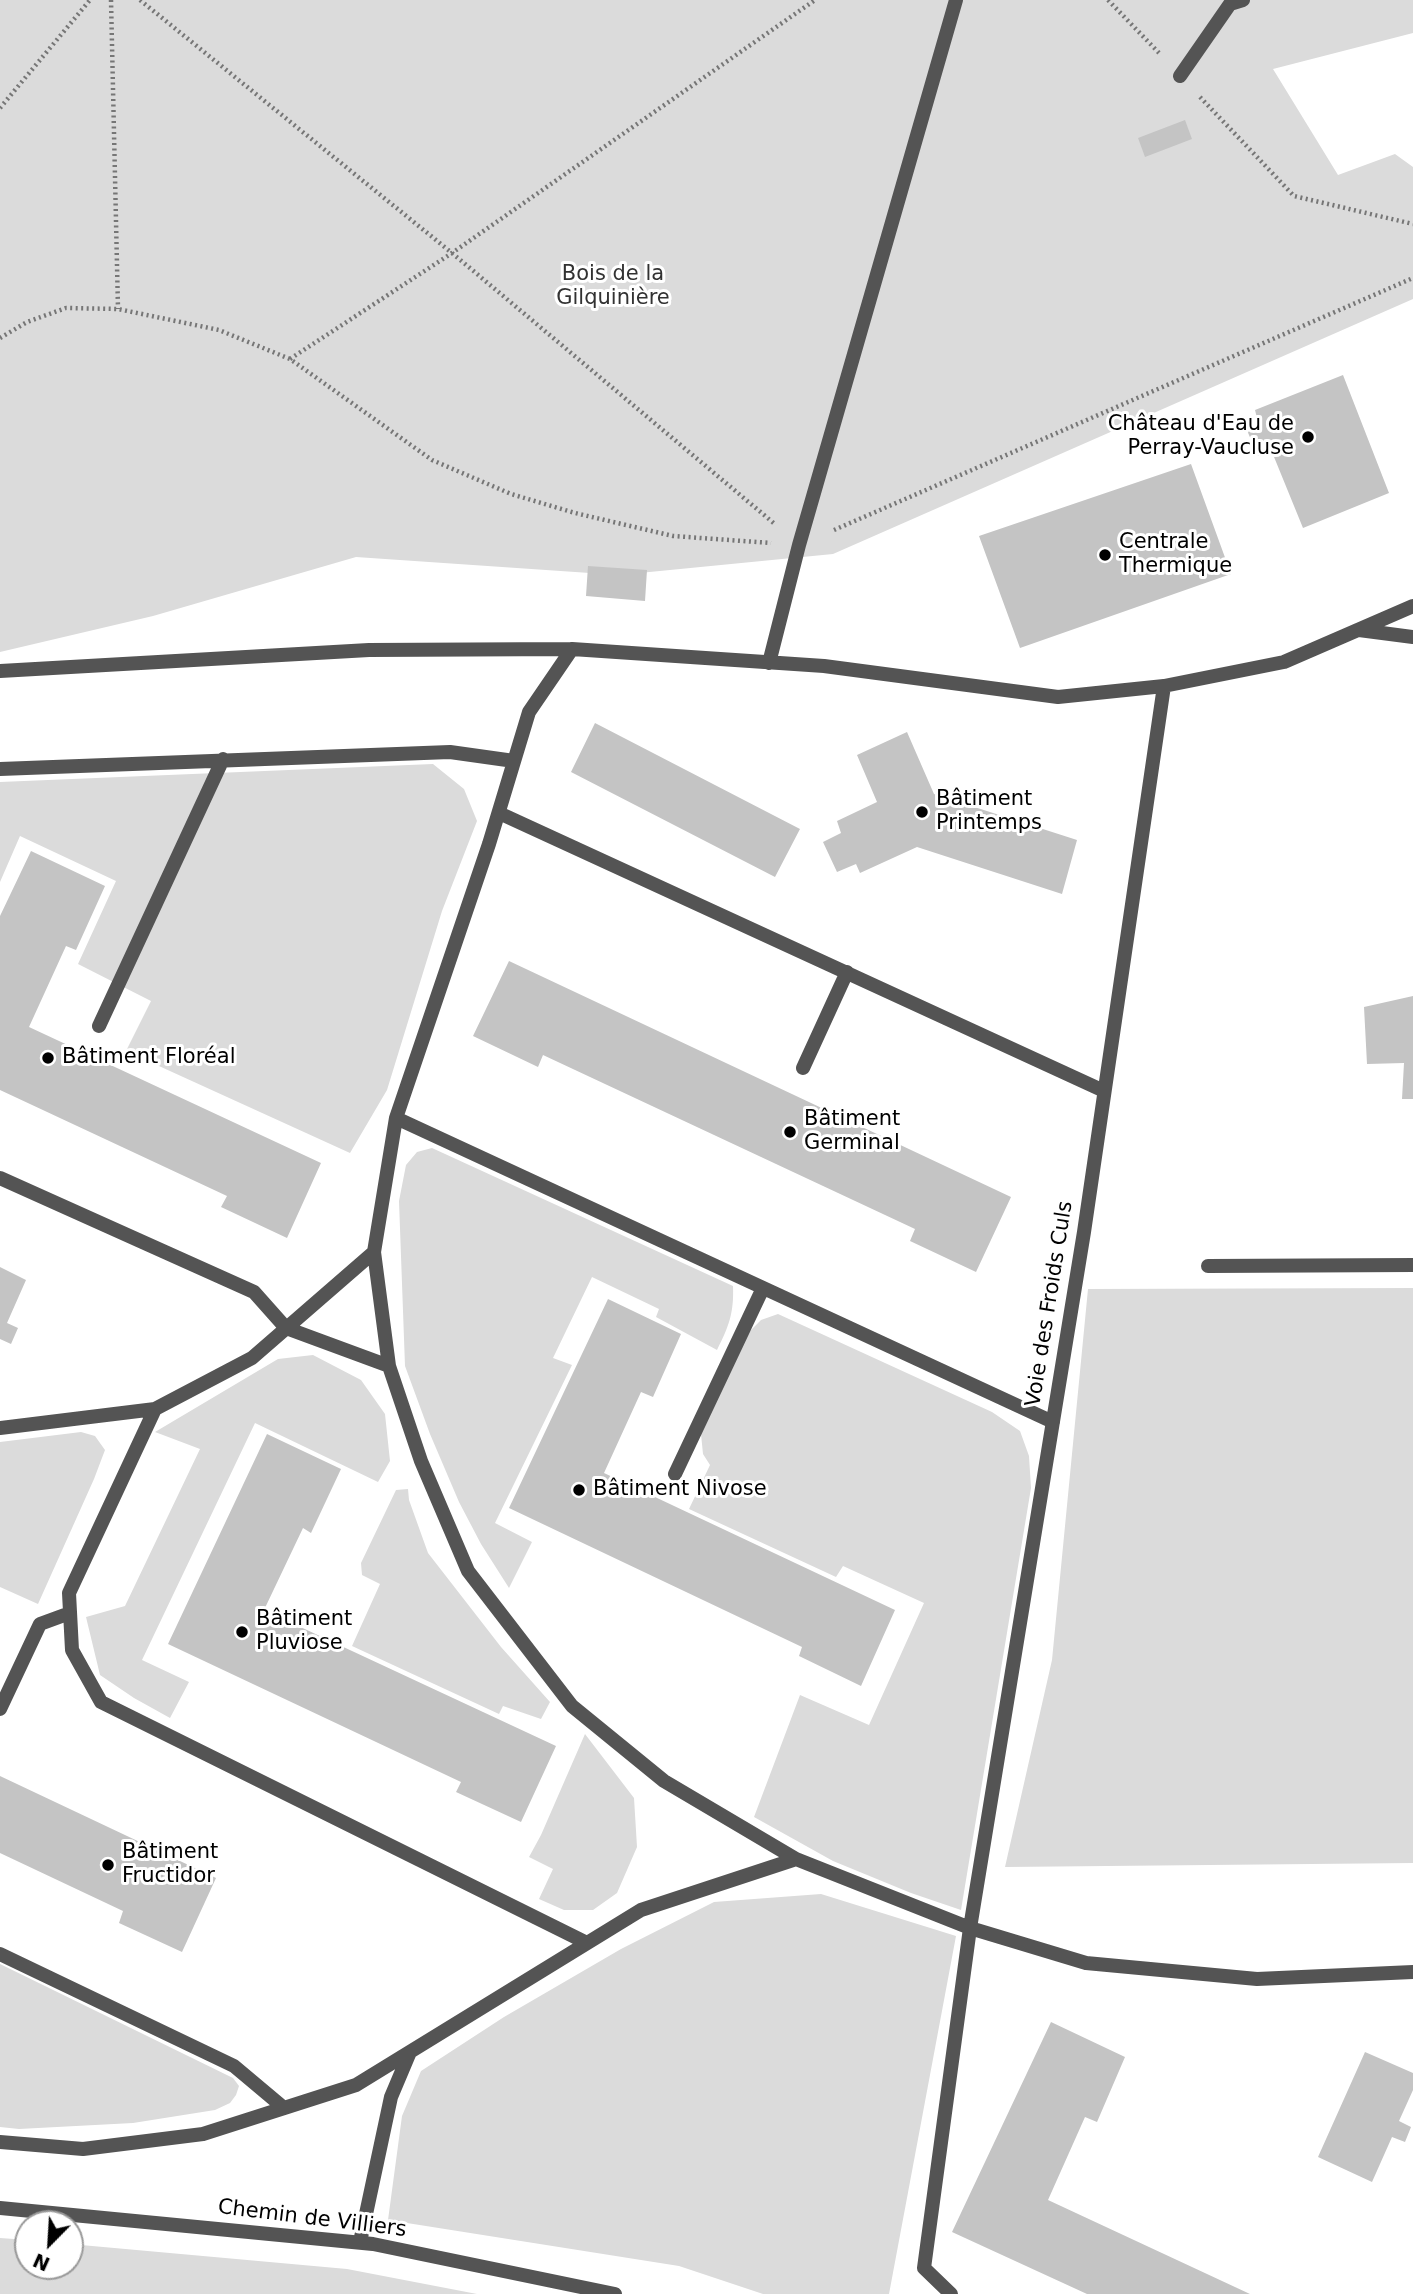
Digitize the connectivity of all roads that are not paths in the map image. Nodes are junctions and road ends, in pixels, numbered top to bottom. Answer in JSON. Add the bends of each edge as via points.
{"nodes":[{"id":1,"x":956,"y":0,"type":"edge"},
{"id":2,"x":1243,"y":0,"type":"edge"},
{"id":3,"x":1180,"y":76,"type":"road end"},
{"id":4,"x":1413,"y":606,"type":"edge"},
{"id":5,"x":1358,"y":630,"type":"junction"},
{"id":6,"x":1413,"y":636,"type":"edge"},
{"id":7,"x":572,"y":649,"type":"junction"},
{"id":8,"x":769,"y":663,"type":"junction"},
{"id":9,"x":0,"y":671,"type":"edge"},
{"id":10,"x":1164,"y":685,"type":"junction"},
{"id":11,"x":223,"y":759,"type":"junction"},
{"id":12,"x":514,"y":761,"type":"junction"},
{"id":13,"x":0,"y":769,"type":"edge"},
{"id":14,"x":499,"y":813,"type":"junction"},
{"id":15,"x":847,"y":972,"type":"junction"},
{"id":16,"x":99,"y":1026,"type":"dead end"},
{"id":17,"x":803,"y":1068,"type":"dead end"},
{"id":18,"x":1104,"y":1091,"type":"junction"},
{"id":19,"x":396,"y":1118,"type":"junction"},
{"id":20,"x":0,"y":1178,"type":"edge"},
{"id":21,"x":374,"y":1252,"type":"junction"},
{"id":22,"x":1413,"y":1265,"type":"edge"},
{"id":23,"x":1208,"y":1266,"type":"dead end"},
{"id":24,"x":763,"y":1288,"type":"junction"},
{"id":25,"x":286,"y":1328,"type":"junction"},
{"id":26,"x":389,"y":1366,"type":"junction"},
{"id":27,"x":155,"y":1409,"type":"junction"},
{"id":28,"x":1053,"y":1422,"type":"junction"},
{"id":29,"x":0,"y":1428,"type":"edge"},
{"id":30,"x":675,"y":1474,"type":"dead end"},
{"id":31,"x":70,"y":1614,"type":"junction"},
{"id":32,"x":0,"y":1709,"type":"edge"},
{"id":33,"x":796,"y":1859,"type":"junction"},
{"id":34,"x":971,"y":1928,"type":"junction"},
{"id":35,"x":587,"y":1943,"type":"junction"},
{"id":36,"x":0,"y":1954,"type":"edge"},
{"id":37,"x":1413,"y":1972,"type":"edge"},
{"id":38,"x":410,"y":2051,"type":"junction"},
{"id":39,"x":284,"y":2108,"type":"junction"},
{"id":40,"x":0,"y":2142,"type":"edge"},
{"id":41,"x":0,"y":2208,"type":"edge"},
{"id":42,"x":359,"y":2242,"type":"junction"},
{"id":43,"x":615,"y":2294,"type":"edge"},
{"id":44,"x":951,"y":2294,"type":"edge"}],
"edges":[{"from":1,"to":8,"type":"street"},
{"from":2,"to":3,"type":"street","via":[[1230,4]]},
{"from":4,"to":5,"type":"street"},
{"from":5,"to":6,"type":"street"},
{"from":5,"to":10,"type":"street","via":[[1284,662]]},
{"from":7,"to":8,"type":"street"},
{"from":7,"to":9,"type":"street","via":[[369,650]]},
{"from":7,"to":12,"type":"street","via":[[529,712]]},
{"from":8,"to":10,"type":"street","via":[[1058,697]]},
{"from":10,"to":18,"type":"street","name":"Voie des Froids Culs"},
{"from":11,"to":12,"type":"street","via":[[450,752]]},
{"from":11,"to":13,"type":"street"},
{"from":11,"to":16,"type":"street"},
{"from":12,"to":14,"type":"street"},
{"from":14,"to":15,"type":"street"},
{"from":14,"to":19,"type":"street"},
{"from":15,"to":17,"type":"street"},
{"from":15,"to":18,"type":"street"},
{"from":18,"to":28,"type":"street","name":"Voie des Froids Culs"},
{"from":19,"to":21,"type":"street"},
{"from":19,"to":24,"type":"street"},
{"from":20,"to":25,"type":"street","via":[[254,1292]]},
{"from":21,"to":25,"type":"street"},
{"from":21,"to":26,"type":"street"},
{"from":22,"to":23,"type":"street"},
{"from":24,"to":28,"type":"street"},
{"from":24,"to":30,"type":"street"},
{"from":25,"to":26,"type":"street"},
{"from":25,"to":27,"type":"street","via":[[252,1359]]},
{"from":26,"to":33,"type":"street","via":[[421,1461],[468,1571],[572,1706],[664,1781]]},
{"from":27,"to":29,"type":"street"},
{"from":27,"to":31,"type":"street","via":[[69,1593]]},
{"from":28,"to":34,"type":"street","name":"Voie des Froids Culs"},
{"from":31,"to":32,"type":"street","via":[[40,1624]]},
{"from":31,"to":35,"type":"street","via":[[72,1650],[101,1702]]},
{"from":33,"to":34,"type":"street"},
{"from":33,"to":35,"type":"street","via":[[641,1910]]},
{"from":34,"to":37,"type":"street","via":[[1086,1963],[1257,1979]]},
{"from":34,"to":44,"type":"street","name":"Voie des Froids Culs","via":[[924,2268]]},
{"from":35,"to":38,"type":"street"},
{"from":36,"to":39,"type":"street","via":[[234,2066]]},
{"from":38,"to":39,"type":"street","via":[[356,2085]]},
{"from":38,"to":42,"type":"street","via":[[391,2097]]},
{"from":39,"to":40,"type":"street","via":[[176,2138],[83,2149]]},
{"from":41,"to":42,"type":"street","name":"Chemin de Villiers"},
{"from":42,"to":43,"type":"street","name":"Chemin de Villiers"}]}
